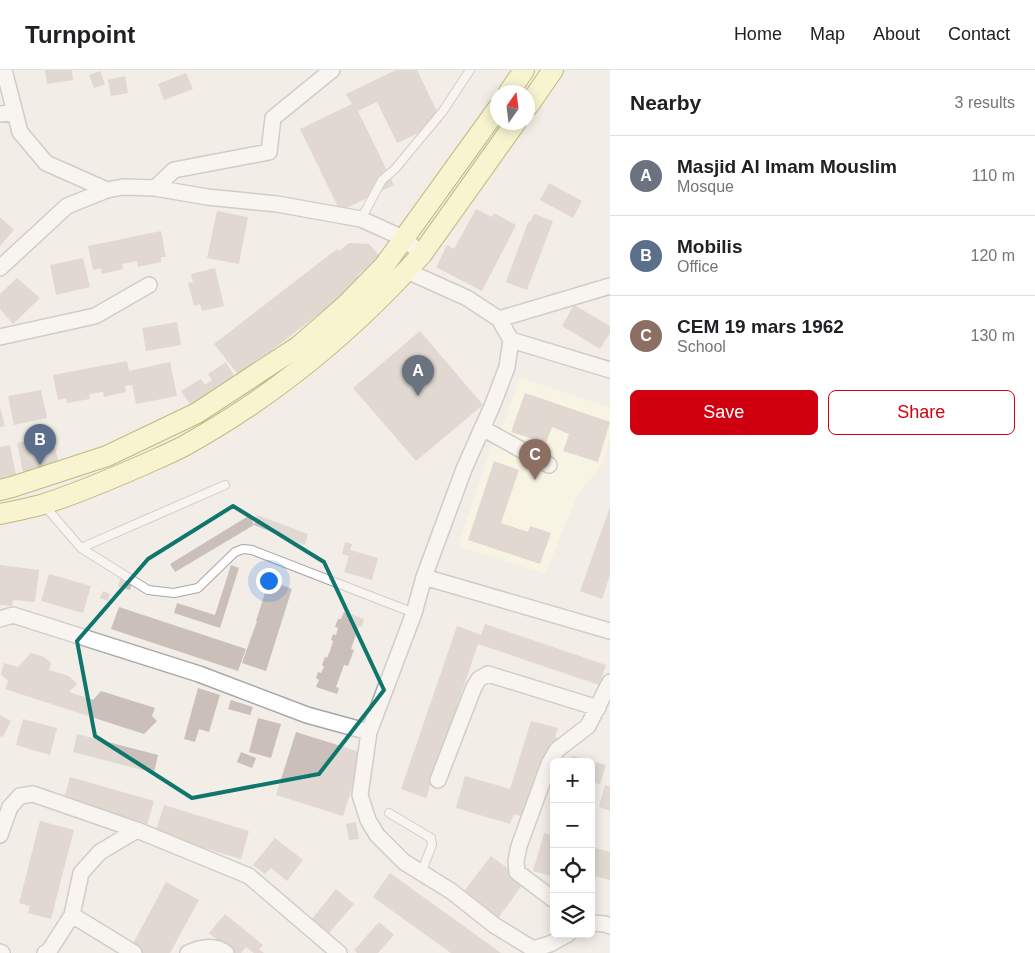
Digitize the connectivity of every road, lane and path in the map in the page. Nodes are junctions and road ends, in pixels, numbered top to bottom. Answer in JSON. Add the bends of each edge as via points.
{"nodes":[{"id":1,"x":332,"y":70,"type":"edge"},
{"id":2,"x":470,"y":70,"type":"edge"},
{"id":3,"x":524,"y":70,"type":"edge"},
{"id":4,"x":554,"y":70,"type":"edge"},
{"id":5,"x":6,"y":71,"type":"edge"},
{"id":6,"x":514,"y":85,"type":"edge"},
{"id":7,"x":535,"y":96,"type":"edge"},
{"id":8,"x":8,"y":113,"type":"edge"},
{"id":9,"x":490,"y":119,"type":"edge"},
{"id":10,"x":510,"y":130,"type":"edge"},
{"id":11,"x":155,"y":188,"type":"junction"},
{"id":12,"x":106,"y":190,"type":"junction"},
{"id":13,"x":361,"y":219,"type":"junction"},
{"id":14,"x":403,"y":238,"type":"junction"},
{"id":15,"x":422,"y":254,"type":"junction"},
{"id":16,"x":0,"y":268,"type":"edge"},
{"id":17,"x":407,"y":271,"type":"junction"},
{"id":18,"x":149,"y":284,"type":"dead end"},
{"id":19,"x":610,"y":286,"type":"edge"},
{"id":20,"x":499,"y":319,"type":"junction"},
{"id":21,"x":0,"y":337,"type":"edge"},
{"id":22,"x":511,"y":340,"type":"junction"},
{"id":23,"x":610,"y":370,"type":"edge"},
{"id":24,"x":482,"y":428,"type":"junction"},
{"id":25,"x":550,"y":465,"type":"dead end"},
{"id":26,"x":225,"y":485,"type":"dead end"},
{"id":27,"x":0,"y":490,"type":"edge"},
{"id":28,"x":44,"y":504,"type":"junction"},
{"id":29,"x":0,"y":514,"type":"edge"},
{"id":30,"x":81,"y":548,"type":"junction"},
{"id":31,"x":424,"y":577,"type":"junction"},
{"id":32,"x":414,"y":613,"type":"junction"},
{"id":33,"x":0,"y":619,"type":"edge"},
{"id":34,"x":610,"y":631,"type":"edge"},
{"id":35,"x":610,"y":682,"type":"edge"},
{"id":36,"x":598,"y":708,"type":"junction"},
{"id":37,"x":369,"y":732,"type":"junction"},
{"id":38,"x":438,"y":780,"type":"dead end"},
{"id":39,"x":388,"y":813,"type":"dead end"},
{"id":40,"x":137,"y":830,"type":"junction"},
{"id":41,"x":0,"y":835,"type":"edge"},
{"id":42,"x":421,"y":873,"type":"junction"},
{"id":43,"x":550,"y":897,"type":"edge"},
{"id":44,"x":72,"y":915,"type":"junction"},
{"id":45,"x":595,"y":923,"type":"edge"},
{"id":46,"x":610,"y":926,"type":"edge"},
{"id":47,"x":561,"y":938,"type":"edge"},
{"id":48,"x":532,"y":951,"type":"edge"},
{"id":49,"x":45,"y":953,"type":"edge"},
{"id":50,"x":134,"y":953,"type":"edge"},
{"id":51,"x":188,"y":953,"type":"edge"},
{"id":52,"x":226,"y":953,"type":"edge"},
{"id":53,"x":339,"y":953,"type":"edge"}],
"edges":[{"from":1,"to":11,"type":"street","via":[[272,118],[269,152],[174,170]]},
{"from":2,"to":13,"type":"lane","via":[[443,111],[382,180]]},
{"from":3,"to":6,"type":"main road"},
{"from":4,"to":7,"type":"main road"},
{"from":5,"to":8,"type":"street"},
{"from":8,"to":12,"type":"street","via":[[46,163]]},
{"from":9,"to":14,"type":"main road"},
{"from":10,"to":15,"type":"main road"},
{"from":11,"to":12,"type":"street"},
{"from":11,"to":13,"type":"street"},
{"from":12,"to":16,"type":"street","via":[[67,206]]},
{"from":13,"to":14,"type":"street"},
{"from":14,"to":15,"type":"street"},
{"from":14,"to":27,"type":"main road","via":[[384,266],[299,346],[197,413],[107,456]]},
{"from":15,"to":17,"type":"main road"},
{"from":17,"to":20,"type":"street","via":[[468,298]]},
{"from":17,"to":28,"type":"main road","via":[[363,315],[258,400],[183,446],[114,478]]},
{"from":18,"to":21,"type":"street","via":[[95,316]]},
{"from":19,"to":20,"type":"street"},
{"from":20,"to":22,"type":"street"},
{"from":22,"to":23,"type":"street"},
{"from":22,"to":24,"type":"street","via":[[507,367]]},
{"from":24,"to":25,"type":"street"},
{"from":24,"to":31,"type":"street"},
{"from":26,"to":30,"type":"lane"},
{"from":28,"to":29,"type":"main road"},
{"from":28,"to":30,"type":"lane"},
{"from":30,"to":32,"type":"lane","via":[[148,590],[174,593],[198,588],[243,548]]},
{"from":31,"to":32,"type":"street"},
{"from":31,"to":34,"type":"street"},
{"from":32,"to":37,"type":"street"},
{"from":33,"to":37,"type":"street","via":[[13,616],[199,674],[307,715]]},
{"from":35,"to":36,"type":"street"},
{"from":36,"to":38,"type":"street","via":[[488,674],[474,686]]},
{"from":36,"to":43,"type":"street","via":[[588,726],[557,750],[519,846],[517,872]]},
{"from":37,"to":42,"type":"street","via":[[360,795],[368,820],[377,835],[404,862]]},
{"from":39,"to":42,"type":"lane","via":[[432,838]]},
{"from":40,"to":41,"type":"street","via":[[33,794],[20,796],[10,807]]},
{"from":40,"to":44,"type":"street","via":[[100,852],[81,873]]},
{"from":40,"to":53,"type":"street","via":[[249,876]]},
{"from":42,"to":48,"type":"street","via":[[451,891]]},
{"from":44,"to":49,"type":"street","via":[[49,952]]},
{"from":44,"to":50,"type":"street"},
{"from":45,"to":46,"type":"street"},
{"from":47,"to":48,"type":"street"},
{"from":51,"to":52,"type":"street","via":[[200,948],[220,948]]}]}
